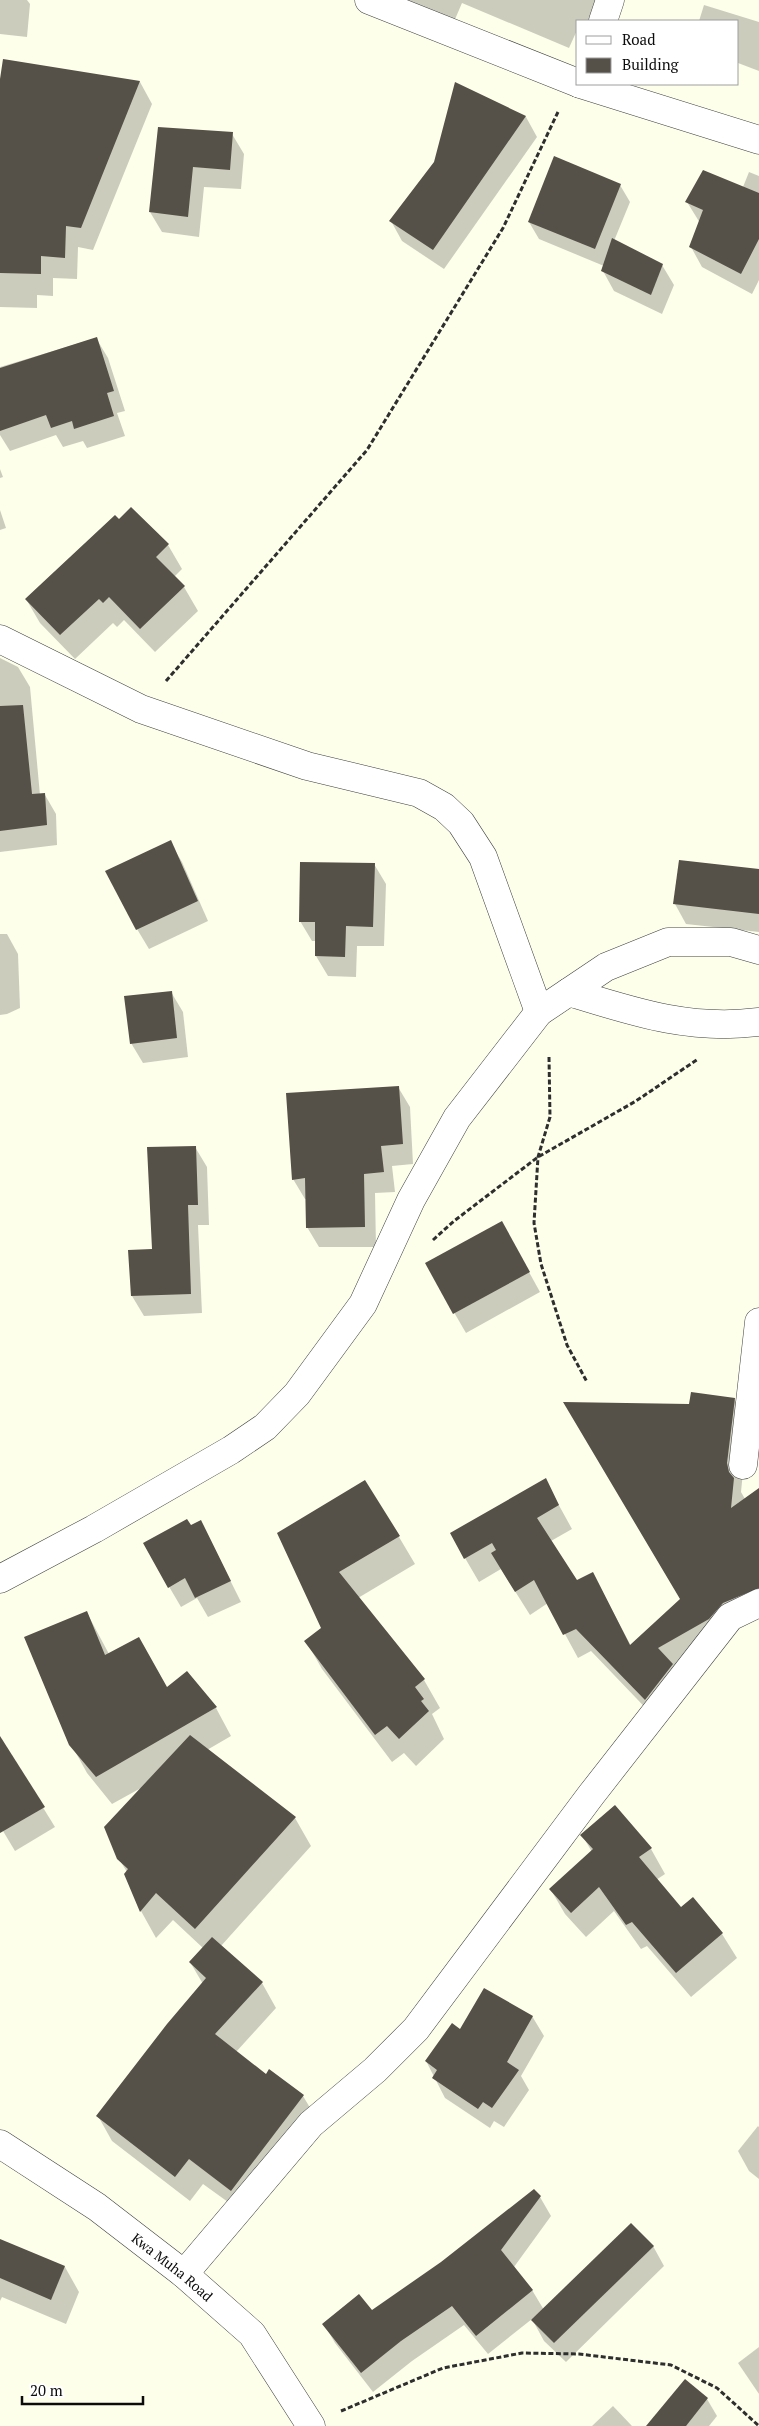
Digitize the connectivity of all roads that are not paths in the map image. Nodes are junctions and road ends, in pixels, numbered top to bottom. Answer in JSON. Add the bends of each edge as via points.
{"nodes":[{"id":1,"x":369,"y":0,"type":"edge"},
{"id":2,"x":610,"y":0,"type":"edge"},
{"id":3,"x":603,"y":20,"type":"edge"},
{"id":4,"x":576,"y":80,"type":"edge"},
{"id":5,"x":592,"y":85,"type":"edge"},
{"id":6,"x":759,"y":140,"type":"edge"},
{"id":7,"x":0,"y":639,"type":"edge"},
{"id":8,"x":759,"y":950,"type":"edge"},
{"id":9,"x":569,"y":992,"type":"junction"},
{"id":10,"x":539,"y":1012,"type":"junction"},
{"id":11,"x":759,"y":1022,"type":"edge"},
{"id":12,"x":759,"y":1322,"type":"edge"},
{"id":13,"x":743,"y":1465,"type":"dead end"},
{"id":14,"x":0,"y":1579,"type":"edge"},
{"id":15,"x":759,"y":1603,"type":"edge"},
{"id":16,"x":0,"y":2144,"type":"edge"},
{"id":17,"x":184,"y":2274,"type":"junction"},
{"id":18,"x":310,"y":2426,"type":"edge"}],
"edges":[{"from":1,"to":4,"type":"street"},
{"from":2,"to":3,"type":"street"},
{"from":5,"to":6,"type":"street"},
{"from":7,"to":10,"type":"street","via":[[141,709],[307,766],[419,793],[444,807],[461,823],[483,857]]},
{"from":8,"to":9,"type":"street","via":[[731,942],[668,942],[606,967]]},
{"from":9,"to":10,"type":"street"},
{"from":9,"to":11,"type":"street","via":[[651,1017],[709,1025]]},
{"from":10,"to":14,"type":"street","via":[[457,1118],[411,1200],[363,1304],[297,1394],[265,1427],[231,1450]]},
{"from":12,"to":13,"type":"street"},
{"from":15,"to":17,"type":"street","via":[[730,1617],[591,1795],[416,2029],[375,2070],[311,2124]]},
{"from":16,"to":17,"type":"street","name":"Kwa Muha Road","via":[[97,2207]]},
{"from":17,"to":18,"type":"street","name":"Kwa Muha Road","via":[[252,2334]]}]}
